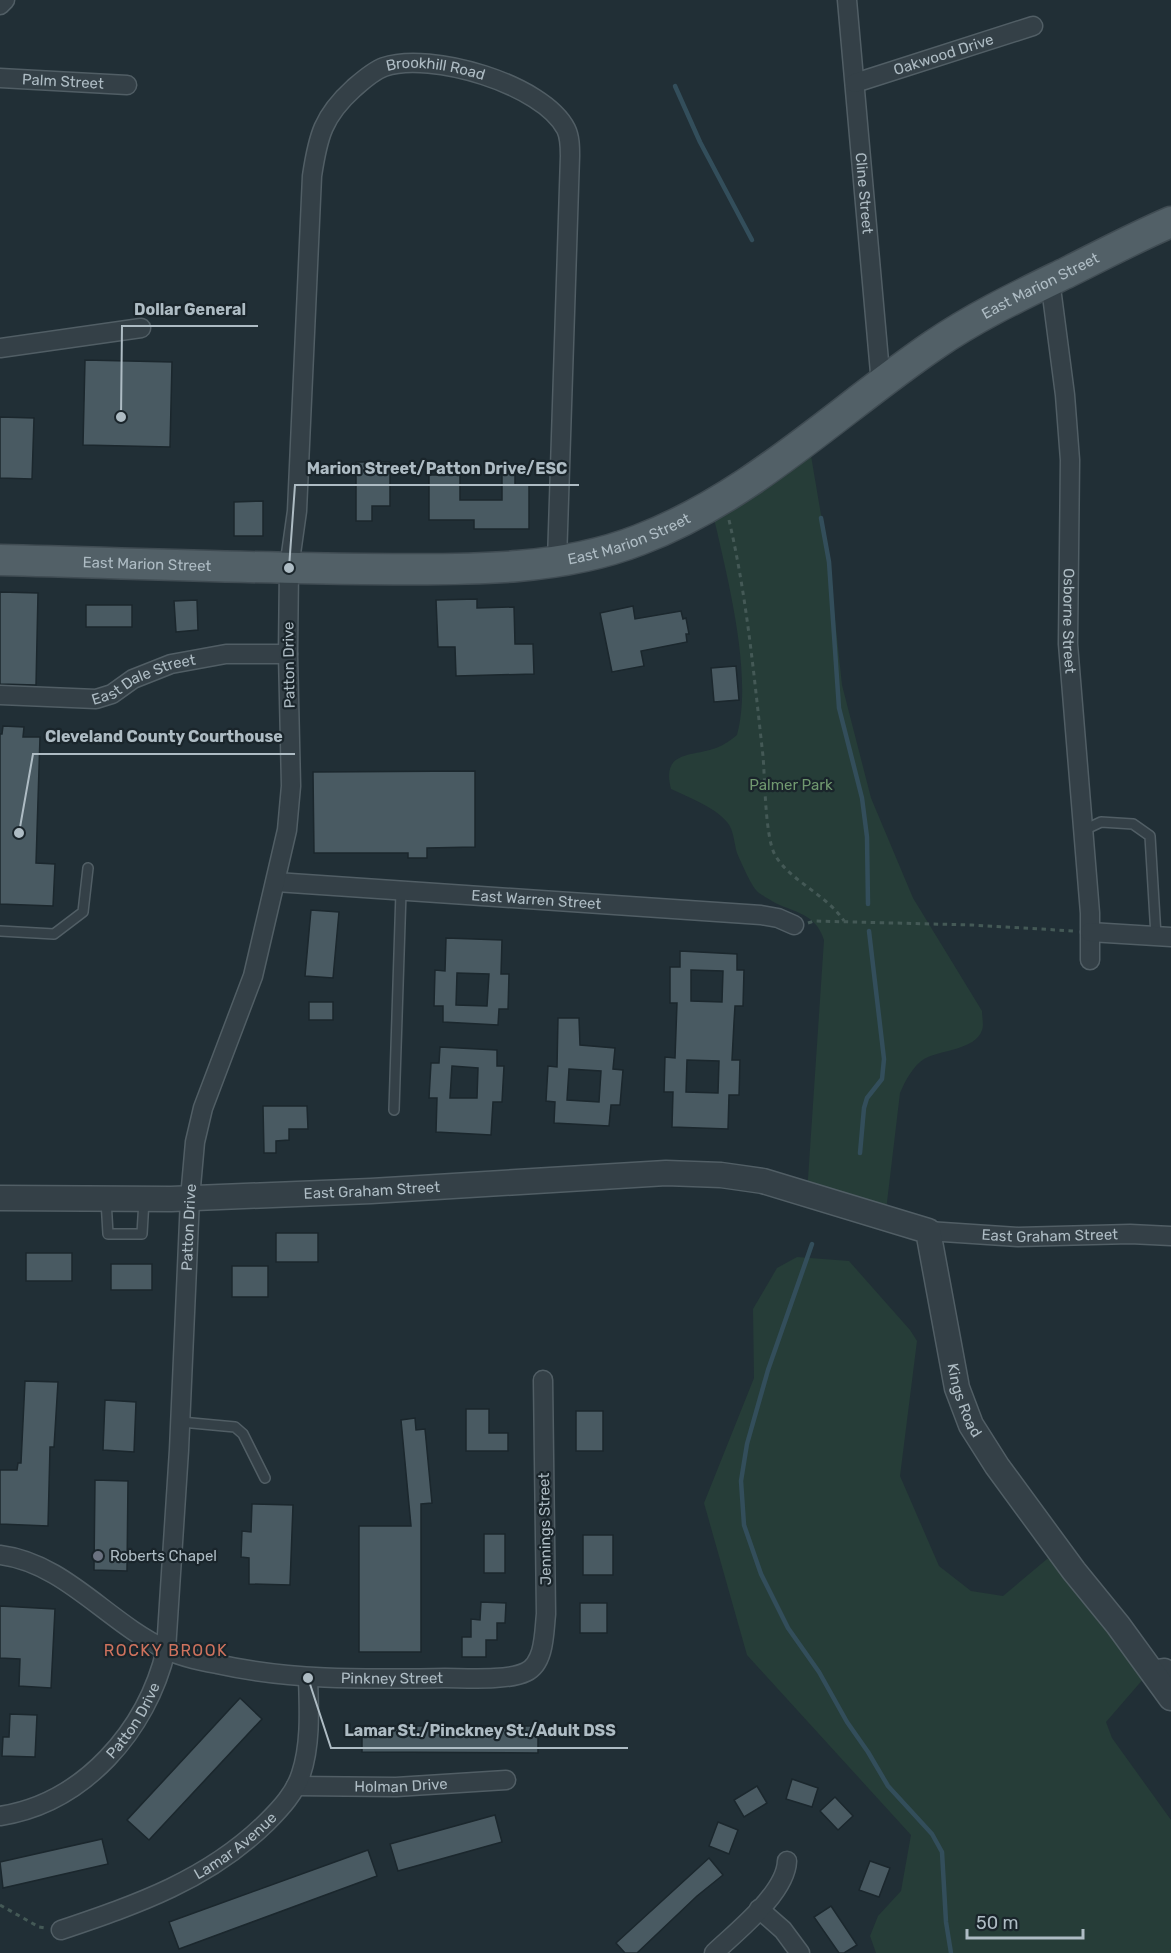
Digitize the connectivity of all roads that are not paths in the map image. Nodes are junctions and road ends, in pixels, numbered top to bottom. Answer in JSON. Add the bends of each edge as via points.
{"nodes":[{"id":1,"x":5,"y":0,"type":"edge"},
{"id":2,"x":847,"y":0,"type":"edge"},
{"id":3,"x":0,"y":5,"type":"edge"},
{"id":4,"x":1033,"y":26,"type":"dead end"},
{"id":5,"x":0,"y":78,"type":"edge"},
{"id":6,"x":855,"y":83,"type":"junction"},
{"id":7,"x":127,"y":85,"type":"dead end"},
{"id":8,"x":1171,"y":222,"type":"edge"},
{"id":9,"x":1050,"y":280,"type":"junction"},
{"id":10,"x":141,"y":328,"type":"dead end"},
{"id":11,"x":0,"y":348,"type":"edge"},
{"id":12,"x":881,"y":384,"type":"junction"},
{"id":13,"x":0,"y":560,"type":"edge"},
{"id":14,"x":556,"y":561,"type":"junction"},
{"id":15,"x":289,"y":568,"type":"junction"},
{"id":16,"x":288,"y":654,"type":"junction"},
{"id":17,"x":0,"y":695,"type":"edge"},
{"id":18,"x":1084,"y":830,"type":"junction"},
{"id":19,"x":88,"y":868,"type":"dead end"},
{"id":20,"x":276,"y":882,"type":"junction"},
{"id":21,"x":401,"y":892,"type":"junction"},
{"id":22,"x":794,"y":925,"type":"road end"},
{"id":23,"x":0,"y":931,"type":"edge"},
{"id":24,"x":1090,"y":932,"type":"junction"},
{"id":25,"x":1163,"y":937,"type":"edge"},
{"id":26,"x":1090,"y":960,"type":"dead end"},
{"id":27,"x":394,"y":1110,"type":"dead end"},
{"id":28,"x":0,"y":1198,"type":"edge"},
{"id":29,"x":190,"y":1198,"type":"junction"},
{"id":30,"x":106,"y":1200,"type":"junction"},
{"id":31,"x":144,"y":1200,"type":"junction"},
{"id":32,"x":928,"y":1231,"type":"junction"},
{"id":33,"x":1171,"y":1236,"type":"edge"},
{"id":34,"x":543,"y":1380,"type":"dead end"},
{"id":35,"x":181,"y":1422,"type":"junction"},
{"id":36,"x":266,"y":1478,"type":"dead end"},
{"id":37,"x":0,"y":1555,"type":"edge"},
{"id":38,"x":166,"y":1650,"type":"junction"},
{"id":39,"x":1161,"y":1671,"type":"edge"},
{"id":40,"x":525,"y":1673,"type":"joint"},
{"id":41,"x":308,"y":1678,"type":"junction"},
{"id":42,"x":1171,"y":1698,"type":"edge"},
{"id":43,"x":506,"y":1780,"type":"dead end"},
{"id":44,"x":296,"y":1786,"type":"junction"},
{"id":45,"x":0,"y":1816,"type":"edge"},
{"id":46,"x":786,"y":1861,"type":"dead end"},
{"id":47,"x":759,"y":1909,"type":"junction"},
{"id":48,"x":61,"y":1930,"type":"road end"},
{"id":49,"x":714,"y":1953,"type":"edge"},
{"id":50,"x":800,"y":1953,"type":"edge"}],
"edges":[{"from":1,"to":3,"type":"street"},
{"from":2,"to":6,"type":"street","name":"Cline Street"},
{"from":4,"to":6,"type":"street","name":"Oakwood Drive"},
{"from":5,"to":7,"type":"street","name":"Palm Street"},
{"from":6,"to":12,"type":"street","name":"Cline Street"},
{"from":8,"to":9,"type":"main road","name":"East Marion Street"},
{"from":9,"to":12,"type":"main road","name":"East Marion Street","via":[[936,344]]},
{"from":9,"to":18,"type":"street","name":"Osborne Street","via":[[1070,460],[1068,644]]},
{"from":10,"to":11,"type":"street"},
{"from":12,"to":14,"type":"main road","name":"East Marion Street","via":[[782,459],[686,520],[638,541]]},
{"from":13,"to":15,"type":"main road","name":"East Marion Street"},
{"from":14,"to":15,"type":"main road","name":"East Marion Street","via":[[434,569]]},
{"from":14,"to":15,"type":"street","name":"Brookhill Road","via":[[569,140],[559,119],[521,91],[447,65],[424,62],[382,68],[363,80],[336,105],[321,130],[316,148],[297,511]]},
{"from":15,"to":16,"type":"street","name":"Patton Drive"},
{"from":16,"to":17,"type":"street","name":"East Dale Street","via":[[226,654],[171,664],[96,699]]},
{"from":16,"to":20,"type":"street","name":"Patton Drive","via":[[291,786]]},
{"from":18,"to":24,"type":"street","name":"Osborne Street"},
{"from":18,"to":25,"type":"lane","via":[[1101,822],[1133,824],[1150,836]]},
{"from":19,"to":23,"type":"lane","via":[[83,912],[54,934]]},
{"from":20,"to":21,"type":"street","name":"East Warren Street"},
{"from":20,"to":29,"type":"street","name":"Patton Drive","via":[[254,976],[202,1108]]},
{"from":21,"to":22,"type":"street","name":"East Warren Street","via":[[761,915]]},
{"from":21,"to":27,"type":"lane"},
{"from":24,"to":25,"type":"street"},
{"from":24,"to":26,"type":"street","name":"Osborne Street"},
{"from":28,"to":30,"type":"street","name":"East Graham Street"},
{"from":29,"to":31,"type":"street","name":"East Graham Street"},
{"from":29,"to":32,"type":"street","name":"East Graham Street","via":[[695,1173],[744,1177]]},
{"from":29,"to":35,"type":"street","name":"Patton Drive"},
{"from":30,"to":31,"type":"street","name":"East Graham Street"},
{"from":30,"to":31,"type":"lane","via":[[108,1234],[142,1234]]},
{"from":32,"to":33,"type":"street","name":"East Graham Street","via":[[1018,1237]]},
{"from":32,"to":39,"type":"street","name":"Kings Road","via":[[957,1388],[971,1425],[1004,1475]]},
{"from":34,"to":40,"type":"street","name":"Jennings Street","via":[[546,1614],[542,1647],[535,1666]]},
{"from":35,"to":36,"type":"lane","via":[[235,1427],[243,1434]]},
{"from":35,"to":38,"type":"street","name":"Patton Drive"},
{"from":37,"to":38,"type":"street","name":"Pinkney Street","via":[[36,1565]]},
{"from":38,"to":41,"type":"street","name":"Pinkney Street","via":[[245,1671]]},
{"from":38,"to":45,"type":"street","name":"Patton Drive","via":[[148,1701],[126,1738],[104,1762],[58,1795],[31,1808]]},
{"from":39,"to":42,"type":"street","name":"Kings Road"},
{"from":40,"to":41,"type":"street","name":"Pinkney Street","via":[[497,1678]]},
{"from":41,"to":44,"type":"street","name":"Lamar Avenue","via":[[309,1725]]},
{"from":43,"to":44,"type":"street","name":"Holman Drive","via":[[396,1787]]},
{"from":44,"to":48,"type":"street","name":"Lamar Avenue","via":[[253,1836],[199,1875],[130,1906]]},
{"from":46,"to":47,"type":"street","via":[[780,1885]]},
{"from":47,"to":49,"type":"street"},
{"from":47,"to":50,"type":"street","via":[[783,1930]]}]}
